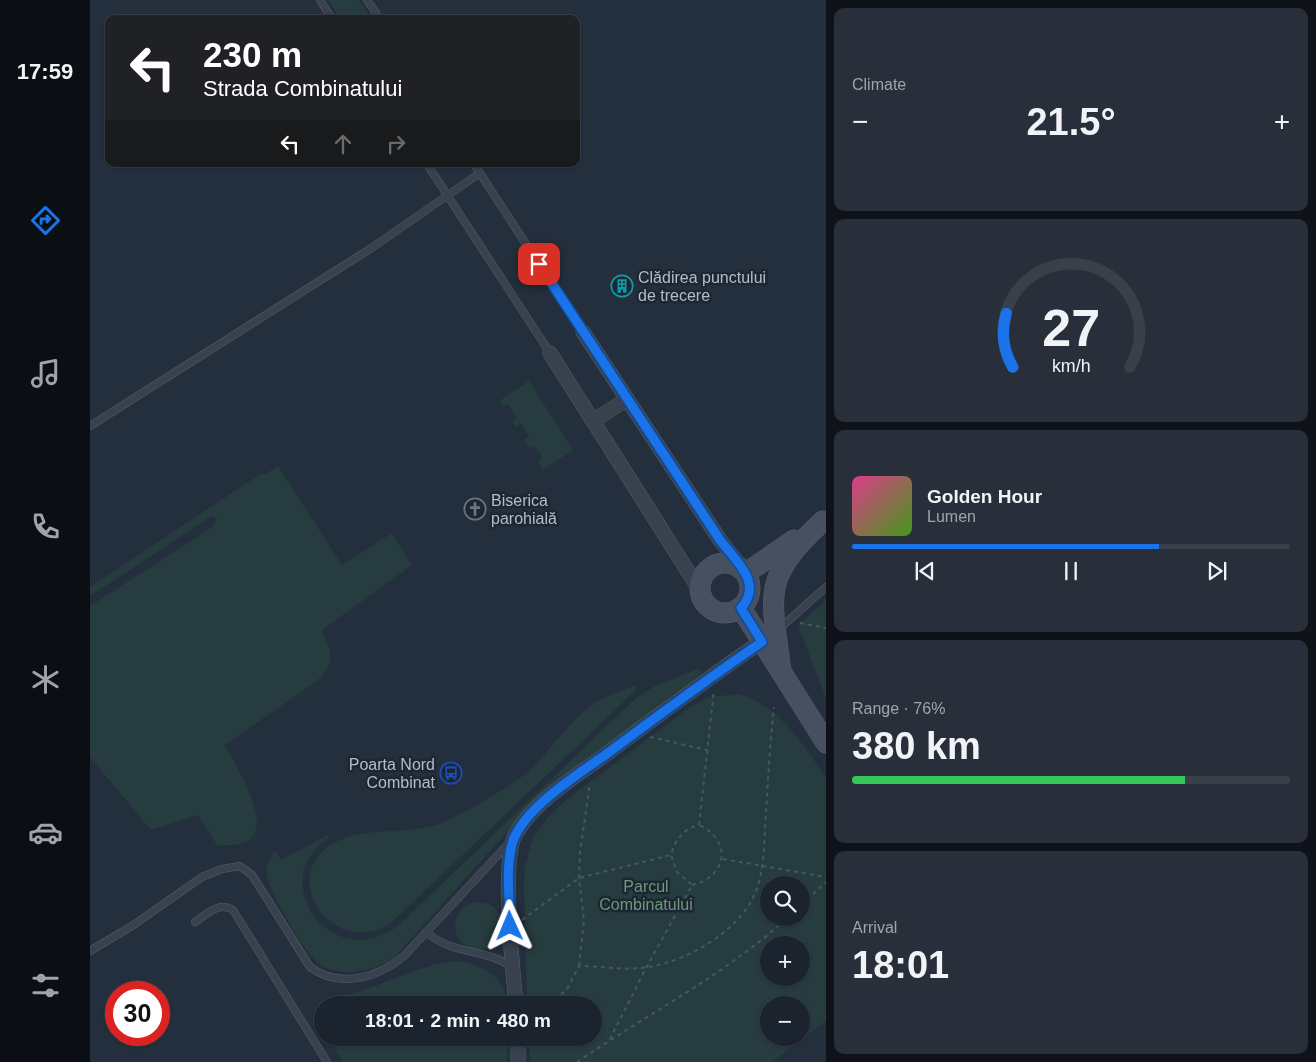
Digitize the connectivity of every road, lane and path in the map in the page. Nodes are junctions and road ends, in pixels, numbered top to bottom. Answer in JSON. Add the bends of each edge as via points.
{"nodes":[{"id":1,"x":320,"y":0,"type":"edge"},
{"id":2,"x":367,"y":0,"type":"edge"},
{"id":3,"x":329,"y":15,"type":"edge"},
{"id":4,"x":377,"y":15,"type":"edge"},
{"id":5,"x":429,"y":167,"type":"edge"},
{"id":6,"x":476,"y":167,"type":"edge"},
{"id":7,"x":480,"y":173,"type":"junction"},
{"id":8,"x":447,"y":195,"type":"junction"},
{"id":9,"x":583,"y":332,"type":"joint"},
{"id":10,"x":550,"y":353,"type":"joint"},
{"id":11,"x":627,"y":399,"type":"junction"},
{"id":12,"x":593,"y":421,"type":"junction"},
{"id":13,"x":90,"y":426,"type":"edge"},
{"id":14,"x":825,"y":520,"type":"edge"},
{"id":15,"x":744,"y":570,"type":"junction"},
{"id":16,"x":826,"y":587,"type":"edge"},
{"id":17,"x":700,"y":592,"type":"junction"},
{"id":18,"x":741,"y":608,"type":"junction"},
{"id":19,"x":795,"y":623,"type":"dead end"},
{"id":20,"x":826,"y":628,"type":"edge"},
{"id":21,"x":769,"y":637,"type":"junction"},
{"id":22,"x":714,"y":690,"type":"dead end"},
{"id":23,"x":774,"y":707,"type":"dead end"},
{"id":24,"x":645,"y":736,"type":"dead end"},
{"id":25,"x":826,"y":743,"type":"edge"},
{"id":26,"x":707,"y":750,"type":"junction"},
{"id":27,"x":590,"y":775,"type":"dead end"},
{"id":28,"x":699,"y":824,"type":"junction"},
{"id":29,"x":515,"y":836,"type":"junction"},
{"id":30,"x":671,"y":855,"type":"junction"},
{"id":31,"x":723,"y":859,"type":"junction"},
{"id":32,"x":763,"y":866,"type":"junction"},
{"id":33,"x":826,"y":877,"type":"edge"},
{"id":34,"x":579,"y":878,"type":"junction"},
{"id":35,"x":826,"y":882,"type":"edge"},
{"id":36,"x":692,"y":886,"type":"junction"},
{"id":37,"x":810,"y":897,"type":"edge"},
{"id":38,"x":195,"y":922,"type":"dead end"},
{"id":39,"x":518,"y":922,"type":"dead end"},
{"id":40,"x":778,"y":926,"type":"edge"},
{"id":41,"x":426,"y":932,"type":"junction"},
{"id":42,"x":90,"y":952,"type":"edge"},
{"id":43,"x":579,"y":966,"type":"junction"},
{"id":44,"x":513,"y":968,"type":"junction"},
{"id":45,"x":646,"y":968,"type":"junction"},
{"id":46,"x":515,"y":996,"type":"edge"},
{"id":47,"x":559,"y":996,"type":"edge"},
{"id":48,"x":609,"y":1041,"type":"junction"},
{"id":49,"x":518,"y":1046,"type":"edge"},
{"id":50,"x":327,"y":1062,"type":"edge"},
{"id":51,"x":518,"y":1062,"type":"edge"},
{"id":52,"x":577,"y":1062,"type":"edge"}],
"edges":[{"from":1,"to":3,"type":"lane"},
{"from":2,"to":4,"type":"lane"},
{"from":5,"to":8,"type":"lane"},
{"from":6,"to":7,"type":"lane"},
{"from":7,"to":8,"type":"lane"},
{"from":7,"to":9,"type":"lane"},
{"from":8,"to":10,"type":"lane"},
{"from":8,"to":13,"type":"lane","via":[[370,249]]},
{"from":9,"to":11,"type":"street"},
{"from":10,"to":12,"type":"street"},
{"from":11,"to":12,"type":"street"},
{"from":11,"to":15,"type":"street","via":[[720,540]]},
{"from":12,"to":17,"type":"street"},
{"from":14,"to":15,"type":"street"},
{"from":14,"to":21,"type":"street","via":[[793,551],[776,577]]},
{"from":15,"to":17,"type":"street","via":[[726,562],[712,566],[702,577]]},
{"from":15,"to":18,"type":"street","via":[[750,580],[750,595]]},
{"from":16,"to":21,"type":"lane"},
{"from":17,"to":18,"type":"street","via":[[707,605],[719,612]]},
{"from":18,"to":21,"type":"street"},
{"from":19,"to":20,"type":"path"},
{"from":21,"to":25,"type":"street","via":[[781,671]]},
{"from":21,"to":29,"type":"street","via":[[560,788],[529,817]]},
{"from":22,"to":26,"type":"path"},
{"from":23,"to":32,"type":"path"},
{"from":24,"to":26,"type":"path"},
{"from":26,"to":28,"type":"path"},
{"from":27,"to":34,"type":"path"},
{"from":28,"to":30,"type":"path","via":[[679,837]]},
{"from":28,"to":31,"type":"path","via":[[715,836]]},
{"from":29,"to":41,"type":"lane"},
{"from":29,"to":44,"type":"street","via":[[509,876]]},
{"from":30,"to":34,"type":"path"},
{"from":30,"to":36,"type":"path","via":[[677,872]]},
{"from":31,"to":32,"type":"path"},
{"from":31,"to":36,"type":"path","via":[[716,871]]},
{"from":32,"to":33,"type":"path"},
{"from":32,"to":45,"type":"path","via":[[753,897],[728,928],[694,952]]},
{"from":34,"to":39,"type":"path"},
{"from":34,"to":43,"type":"path","via":[[584,921]]},
{"from":35,"to":37,"type":"path"},
{"from":36,"to":45,"type":"path"},
{"from":38,"to":50,"type":"lane","via":[[218,907],[226,906],[232,910]]},
{"from":40,"to":48,"type":"path","via":[[742,956]]},
{"from":41,"to":42,"type":"lane","via":[[397,963],[378,972],[354,979],[324,976],[303,959],[252,875],[235,866],[202,877]]},
{"from":41,"to":44,"type":"lane","via":[[449,947],[498,958]]},
{"from":43,"to":45,"type":"path"},
{"from":43,"to":47,"type":"path","via":[[567,989]]},
{"from":44,"to":46,"type":"street"},
{"from":45,"to":48,"type":"path"},
{"from":48,"to":52,"type":"path"},
{"from":49,"to":51,"type":"street"}]}
